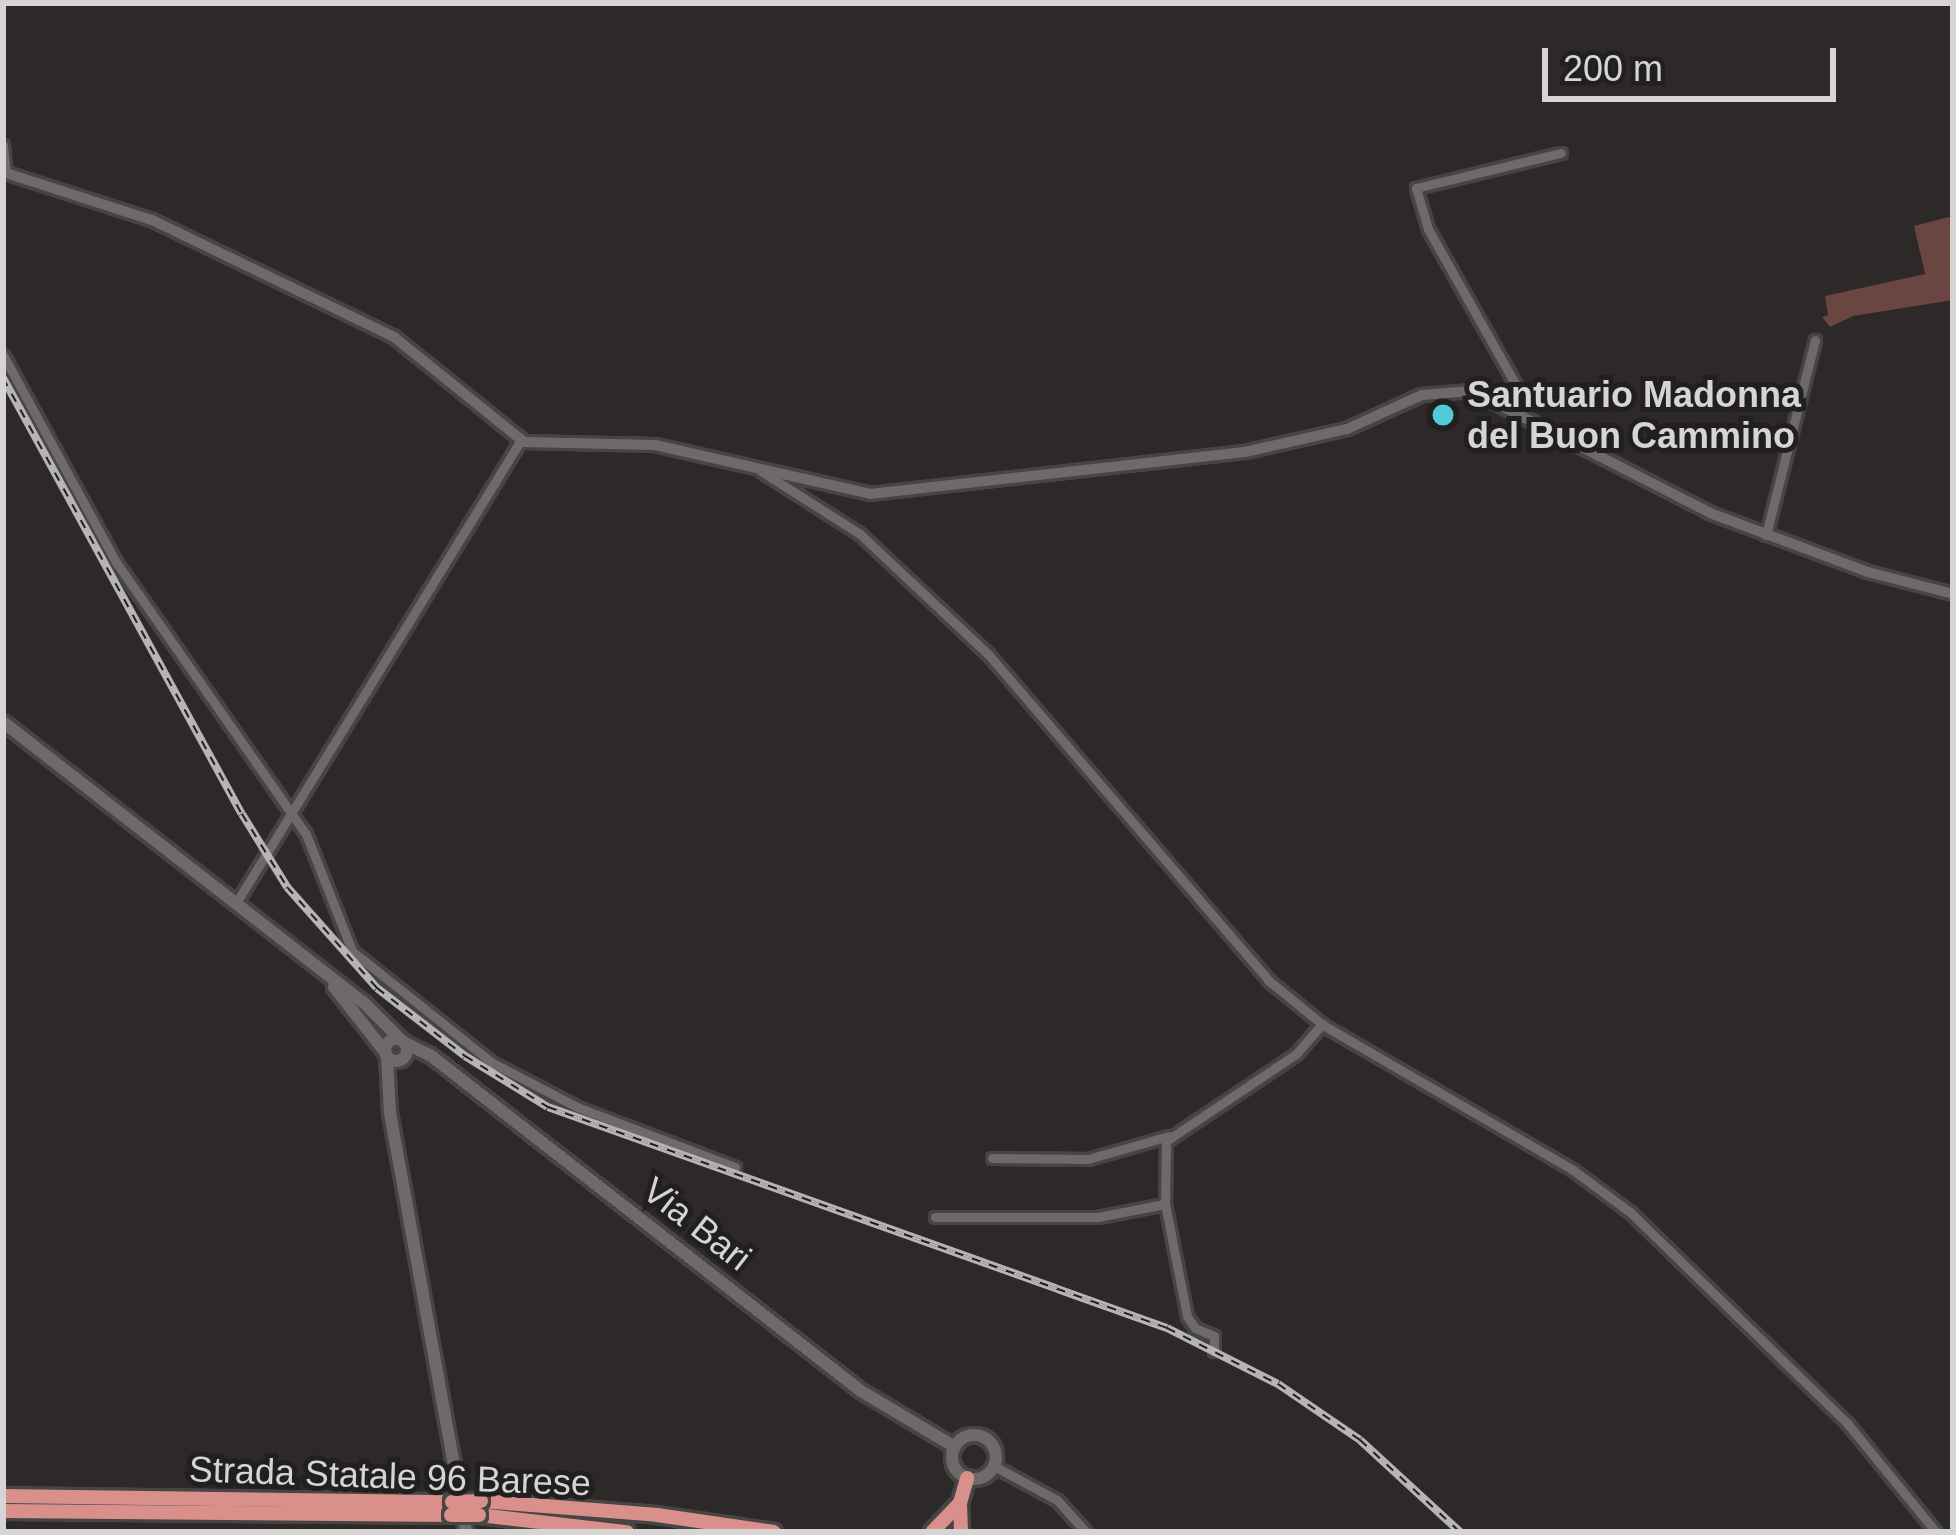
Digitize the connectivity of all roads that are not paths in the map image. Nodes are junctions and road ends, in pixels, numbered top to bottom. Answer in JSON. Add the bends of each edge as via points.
{"nodes":[{"id":1,"x":3,"y":145,"type":"edge"},
{"id":2,"x":1561,"y":153,"type":"dead end"},
{"id":3,"x":4,"y":172,"type":"edge"},
{"id":4,"x":1815,"y":340,"type":"dead end"},
{"id":5,"x":3,"y":356,"type":"edge"},
{"id":6,"x":1514,"y":412,"type":"junction"},
{"id":7,"x":521,"y":440,"type":"junction"},
{"id":8,"x":761,"y":471,"type":"junction"},
{"id":9,"x":1766,"y":535,"type":"junction"},
{"id":10,"x":1953,"y":594,"type":"edge"},
{"id":11,"x":3,"y":722,"type":"edge"},
{"id":12,"x":294,"y":814,"type":"junction"},
{"id":13,"x":236,"y":903,"type":"junction"},
{"id":14,"x":327,"y":976,"type":"junction"},
{"id":15,"x":1322,"y":1024,"type":"junction"},
{"id":16,"x":403,"y":1041,"type":"junction"},
{"id":17,"x":394,"y":1057,"type":"junction"},
{"id":18,"x":437,"y":1062,"type":"junction"},
{"id":19,"x":1169,"y":1136,"type":"junction"},
{"id":20,"x":992,"y":1158,"type":"dead end"},
{"id":21,"x":735,"y":1167,"type":"dead end"},
{"id":22,"x":1165,"y":1204,"type":"junction"},
{"id":23,"x":935,"y":1217,"type":"dead end"},
{"id":24,"x":1214,"y":1352,"type":"dead end"},
{"id":25,"x":955,"y":1447,"type":"junction"},
{"id":26,"x":994,"y":1466,"type":"junction"},
{"id":27,"x":968,"y":1478,"type":"junction"},
{"id":28,"x":3,"y":1496,"type":"edge"},
{"id":29,"x":960,"y":1503,"type":"junction"},
{"id":30,"x":452,"y":1508,"type":"junction"},
{"id":31,"x":480,"y":1508,"type":"junction"},
{"id":32,"x":3,"y":1510,"type":"edge"},
{"id":33,"x":466,"y":1532,"type":"edge"},
{"id":34,"x":627,"y":1532,"type":"edge"},
{"id":35,"x":774,"y":1532,"type":"edge"},
{"id":36,"x":932,"y":1532,"type":"edge"},
{"id":37,"x":961,"y":1532,"type":"edge"},
{"id":38,"x":1086,"y":1532,"type":"edge"},
{"id":39,"x":1936,"y":1532,"type":"edge"}],
"edges":[{"from":1,"to":3,"type":"street"},
{"from":2,"to":6,"type":"street","via":[[1416,188],[1428,229],[1517,387]]},
{"from":3,"to":7,"type":"street","via":[[152,220],[394,337]]},
{"from":4,"to":9,"type":"street"},
{"from":5,"to":12,"type":"street","via":[[116,562]]},
{"from":6,"to":8,"type":"street","via":[[1472,391],[1447,389],[1347,429],[1245,452],[870,494]]},
{"from":6,"to":9,"type":"street"},
{"from":7,"to":8,"type":"street","via":[[656,445]]},
{"from":7,"to":12,"type":"street"},
{"from":8,"to":15,"type":"street","via":[[860,535],[988,654],[1268,980]]},
{"from":9,"to":10,"type":"street"},
{"from":11,"to":13,"type":"main road","name":"Via Bari"},
{"from":12,"to":13,"type":"street"},
{"from":12,"to":21,"type":"street","via":[[320,858],[352,951],[425,1013],[490,1062],[577,1107]]},
{"from":13,"to":14,"type":"main road","name":"Via Bari"},
{"from":14,"to":16,"type":"main road","name":"Via Bari"},
{"from":14,"to":17,"type":"main road"},
{"from":15,"to":19,"type":"street","via":[[1296,1054]]},
{"from":15,"to":39,"type":"street","via":[[1573,1170],[1630,1212],[1846,1423]]},
{"from":16,"to":17,"type":"main road"},
{"from":16,"to":18,"type":"main road","name":"Via Bari"},
{"from":17,"to":18,"type":"main road"},
{"from":17,"to":33,"type":"main road","via":[[388,1093]]},
{"from":18,"to":25,"type":"main road","name":"Via Bari","via":[[862,1391]]},
{"from":19,"to":20,"type":"street","via":[[1088,1159]]},
{"from":19,"to":22,"type":"street"},
{"from":22,"to":23,"type":"street","via":[[1098,1217]]},
{"from":22,"to":24,"type":"street","via":[[1187,1316],[1214,1336]]},
{"from":25,"to":26,"type":"main road","name":"Via Bari","via":[[984,1438]]},
{"from":25,"to":27,"type":"main road","via":[[954,1465]]},
{"from":26,"to":27,"type":"main road"},
{"from":26,"to":38,"type":"street","name":"Via Bari","via":[[1057,1500]]},
{"from":27,"to":29,"type":"highway"},
{"from":28,"to":30,"type":"highway","name":"Strada Statale 96 Barese"},
{"from":29,"to":36,"type":"highway"},
{"from":29,"to":37,"type":"highway"},
{"from":30,"to":31,"type":"highway","name":"Strada Statale 96 Barese","bridge":true},
{"from":30,"to":32,"type":"highway","name":"Strada Statale 96 Barese"},
{"from":31,"to":34,"type":"highway","name":"Strada Statale 96 Barese"},
{"from":31,"to":35,"type":"highway","name":"Strada Statale 96 Barese","via":[[657,1515]]}]}
